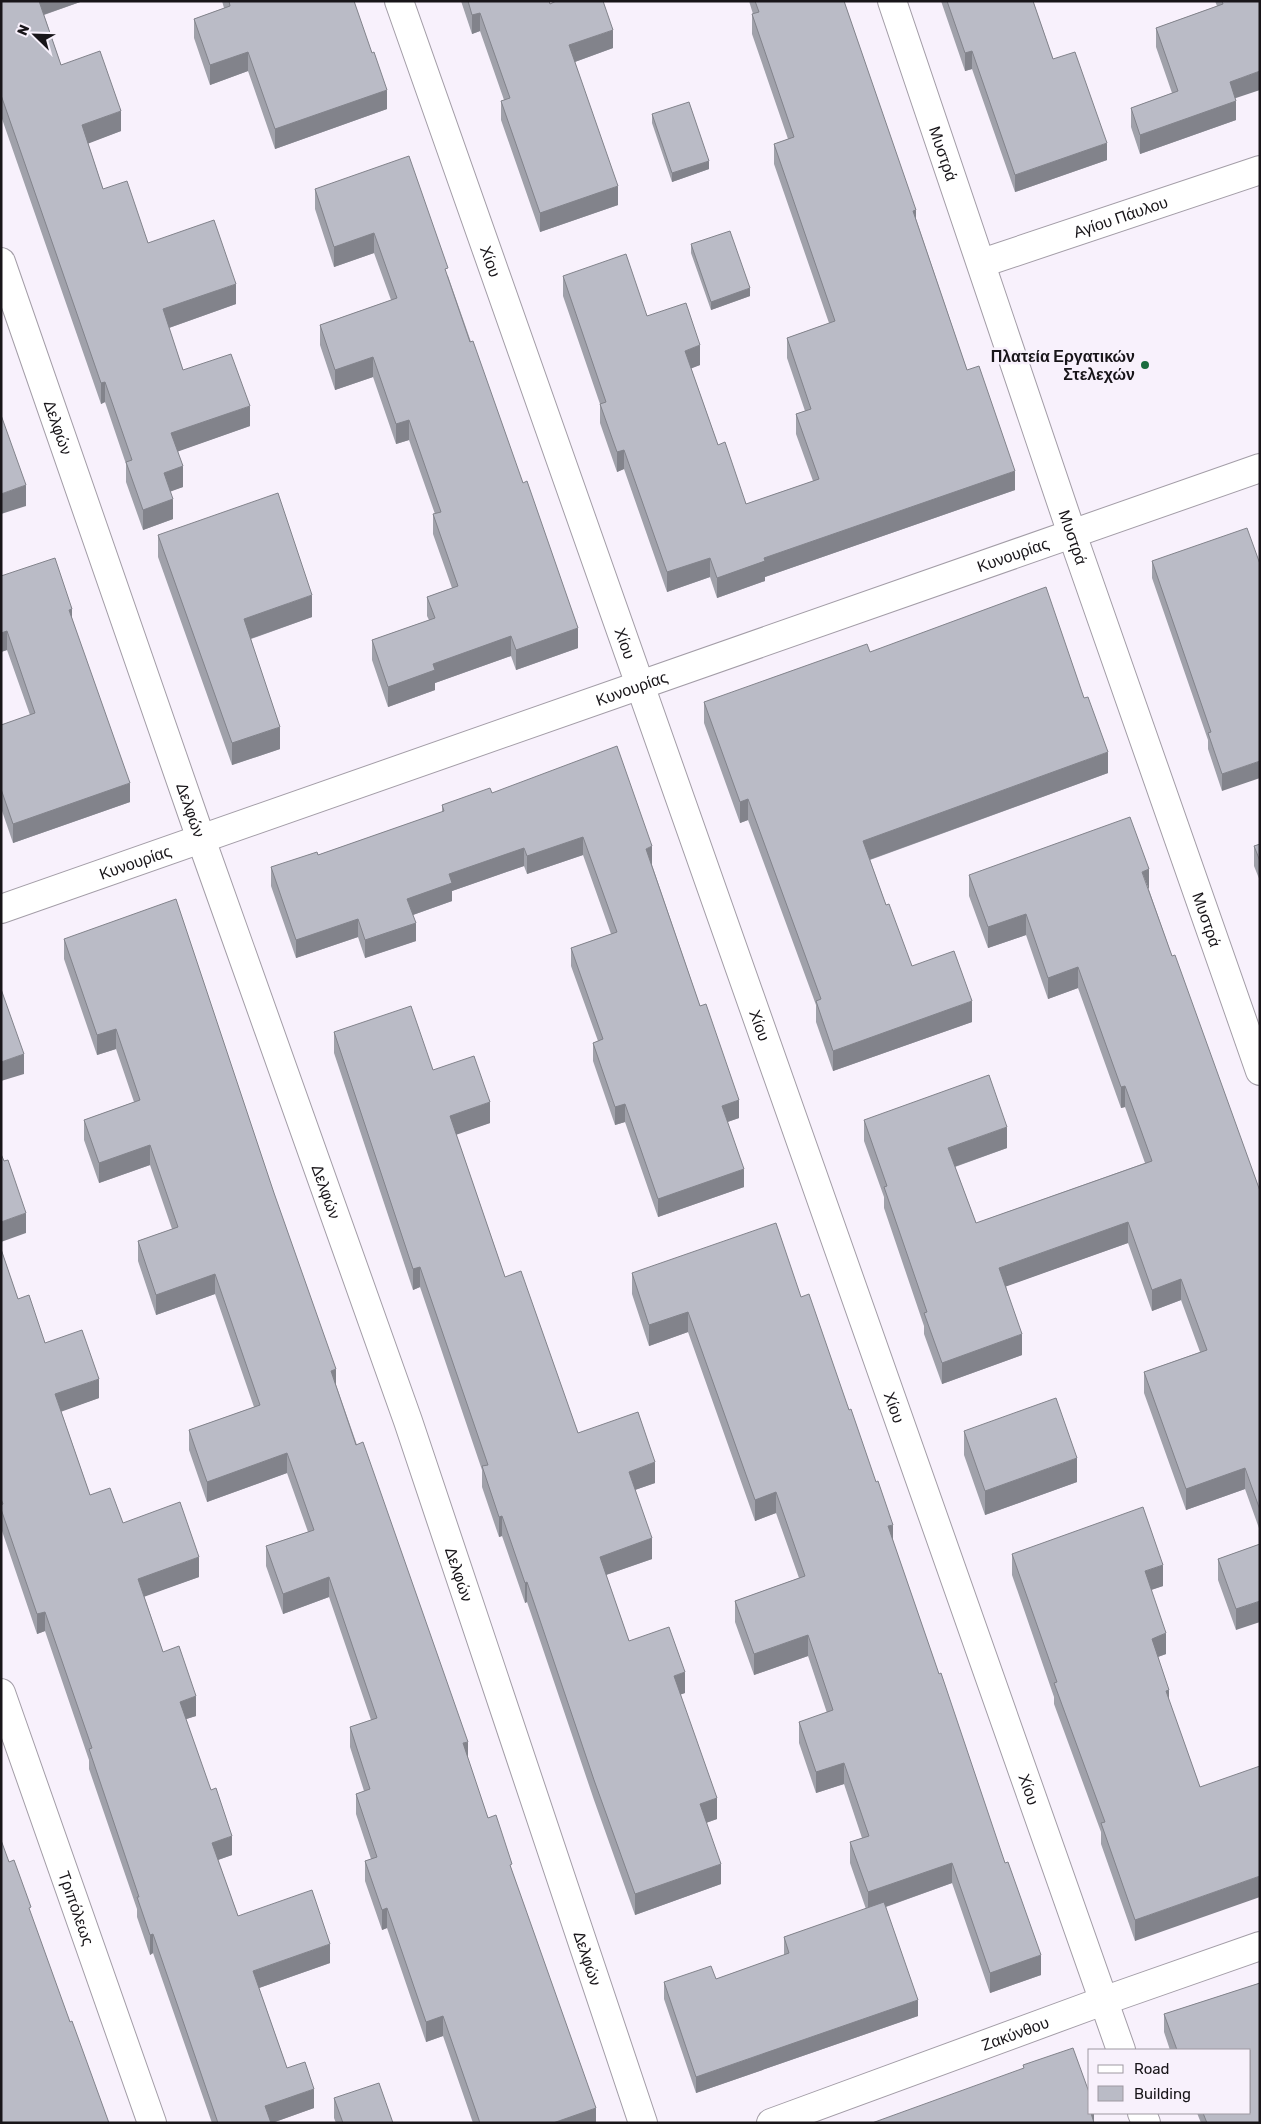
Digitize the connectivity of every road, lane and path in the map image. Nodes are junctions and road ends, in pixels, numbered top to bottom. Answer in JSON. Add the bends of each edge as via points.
{"nodes":[{"id":1,"x":399,"y":1,"type":"edge"},
{"id":2,"x":892,"y":1,"type":"edge"},
{"id":3,"x":1260,"y":170,"type":"edge"},
{"id":4,"x":1,"y":262,"type":"edge"},
{"id":5,"x":982,"y":263,"type":"junction"},
{"id":6,"x":1260,"y":468,"type":"edge"},
{"id":7,"x":1072,"y":534,"type":"junction"},
{"id":8,"x":639,"y":686,"type":"junction"},
{"id":9,"x":201,"y":839,"type":"junction"},
{"id":10,"x":1,"y":909,"type":"edge"},
{"id":11,"x":1260,"y":1071,"type":"edge"},
{"id":12,"x":1,"y":1693,"type":"edge"},
{"id":13,"x":1260,"y":1946,"type":"edge"},
{"id":14,"x":1104,"y":2000,"type":"junction"},
{"id":15,"x":1121,"y":2049,"type":"edge"},
{"id":16,"x":152,"y":2123,"type":"edge"},
{"id":17,"x":644,"y":2123,"type":"edge"},
{"id":18,"x":771,"y":2123,"type":"edge"}],
"edges":[{"from":1,"to":8,"type":"street","name":"Χίου"},
{"from":2,"to":5,"type":"street","name":"Μυστρά"},
{"from":3,"to":5,"type":"street","name":"Αγίου Πάυλου"},
{"from":4,"to":9,"type":"street","name":"Δελφών"},
{"from":5,"to":7,"type":"street","name":"Μυστρά"},
{"from":6,"to":7,"type":"street","name":"Κυνουρίας"},
{"from":7,"to":8,"type":"street","name":"Κυνουρίας"},
{"from":7,"to":11,"type":"street","name":"Μυστρά"},
{"from":8,"to":9,"type":"street","name":"Κυνουρίας"},
{"from":8,"to":14,"type":"street","name":"Χίου"},
{"from":9,"to":10,"type":"street","name":"Κυνουρίας"},
{"from":9,"to":17,"type":"street","name":"Δελφών","via":[[408,1421]]},
{"from":12,"to":16,"type":"street","name":"Τριπόλεως"},
{"from":13,"to":14,"type":"street","name":"Ζακύνθου"},
{"from":14,"to":15,"type":"street","name":"Χίου"},
{"from":14,"to":18,"type":"street","name":"Ζακύνθου"}]}
